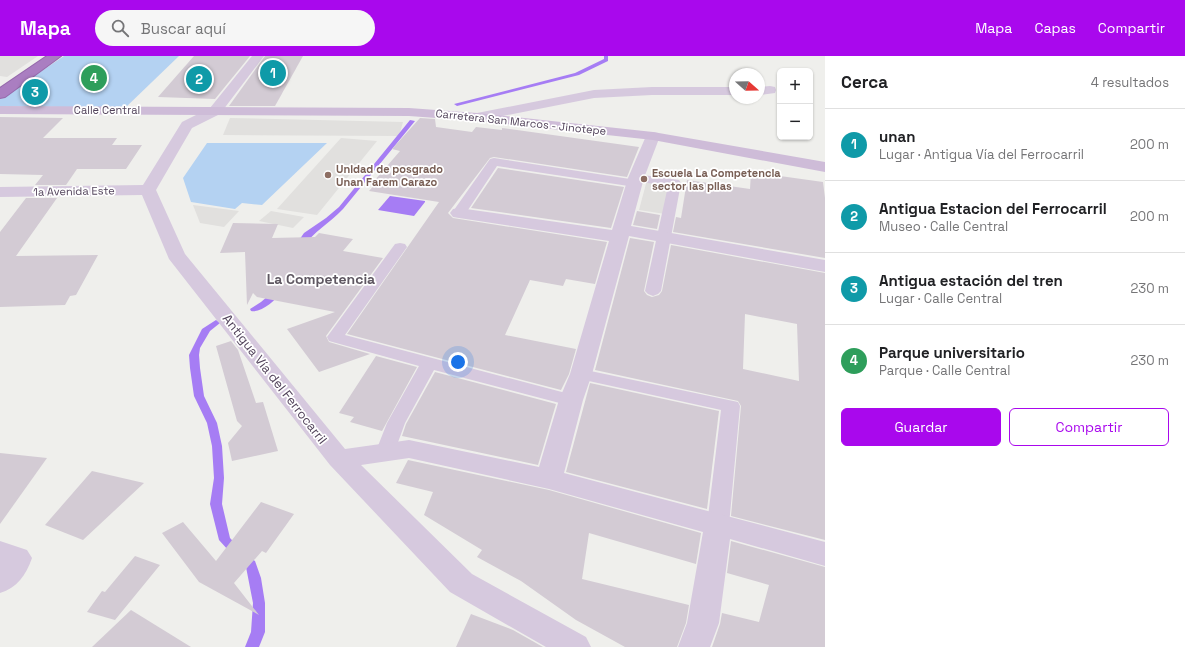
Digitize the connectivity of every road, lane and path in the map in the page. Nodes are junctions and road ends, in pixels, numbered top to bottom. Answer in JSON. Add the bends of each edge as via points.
{"nodes":[{"id":1,"x":55,"y":56,"type":"edge"},
{"id":2,"x":258,"y":56,"type":"edge"},
{"id":3,"x":729,"y":91,"type":"edge"},
{"id":4,"x":0,"y":94,"type":"edge"},
{"id":5,"x":0,"y":110,"type":"edge"},
{"id":6,"x":215,"y":111,"type":"junction"},
{"id":7,"x":477,"y":117,"type":"junction"},
{"id":8,"x":653,"y":136,"type":"junction"},
{"id":9,"x":825,"y":167,"type":"edge"},
{"id":10,"x":636,"y":180,"type":"junction"},
{"id":11,"x":148,"y":190,"type":"junction"},
{"id":12,"x":0,"y":192,"type":"edge"},
{"id":13,"x":459,"y":213,"type":"joint"},
{"id":14,"x":621,"y":234,"type":"junction"},
{"id":15,"x":665,"y":237,"type":"junction"},
{"id":16,"x":400,"y":247,"type":"dead end"},
{"id":17,"x":825,"y":266,"type":"edge"},
{"id":18,"x":653,"y":291,"type":"dead end"},
{"id":19,"x":429,"y":363,"type":"junction"},
{"id":20,"x":582,"y":374,"type":"junction"},
{"id":21,"x":571,"y":400,"type":"junction"},
{"id":22,"x":386,"y":452,"type":"junction"},
{"id":23,"x":339,"y":459,"type":"junction"},
{"id":24,"x":549,"y":479,"type":"junction"},
{"id":25,"x":718,"y":525,"type":"junction"},
{"id":26,"x":0,"y":554,"type":"edge"},
{"id":27,"x":825,"y":554,"type":"edge"},
{"id":28,"x":0,"y":581,"type":"edge"},
{"id":29,"x":575,"y":647,"type":"edge"},
{"id":30,"x":694,"y":647,"type":"edge"}],
"edges":[{"from":1,"to":4,"type":"highway"},
{"from":2,"to":6,"type":"street"},
{"from":3,"to":7,"type":"street","via":[[594,94]]},
{"from":5,"to":6,"type":"main road","name":"Calle Central"},
{"from":6,"to":7,"type":"main road","name":"Carretera San Marcos - Jinotepe","via":[[409,112]]},
{"from":6,"to":11,"type":"street","via":[[187,125]]},
{"from":7,"to":8,"type":"main road","name":"Carretera San Marcos - Jinotepe"},
{"from":8,"to":9,"type":"main road","name":"Carretera San Marcos - Jinotepe"},
{"from":8,"to":10,"type":"street"},
{"from":10,"to":13,"type":"lane","via":[[494,162]]},
{"from":10,"to":14,"type":"street"},
{"from":10,"to":15,"type":"lane","via":[[675,183]]},
{"from":11,"to":12,"type":"street","name":"1a Avenida Este"},
{"from":11,"to":23,"type":"street","name":"Antigua Vía del Ferrocarril","via":[[176,255]]},
{"from":13,"to":14,"type":"street"},
{"from":14,"to":15,"type":"street"},
{"from":14,"to":20,"type":"street"},
{"from":15,"to":17,"type":"street"},
{"from":15,"to":18,"type":"lane"},
{"from":16,"to":19,"type":"lane","via":[[335,337]]},
{"from":19,"to":21,"type":"lane"},
{"from":19,"to":22,"type":"lane","via":[[396,423]]},
{"from":20,"to":21,"type":"street"},
{"from":20,"to":25,"type":"lane","via":[[731,406]]},
{"from":21,"to":24,"type":"street"},
{"from":22,"to":23,"type":"street"},
{"from":22,"to":24,"type":"street","via":[[409,449]]},
{"from":23,"to":29,"type":"street","name":"Antigua Vía del Ferrocarril","via":[[461,583]]},
{"from":24,"to":25,"type":"street"},
{"from":25,"to":27,"type":"street"},
{"from":25,"to":30,"type":"street","via":[[703,623]]},
{"from":26,"to":28,"type":"street","via":[[14,556],[17,562]]}]}
